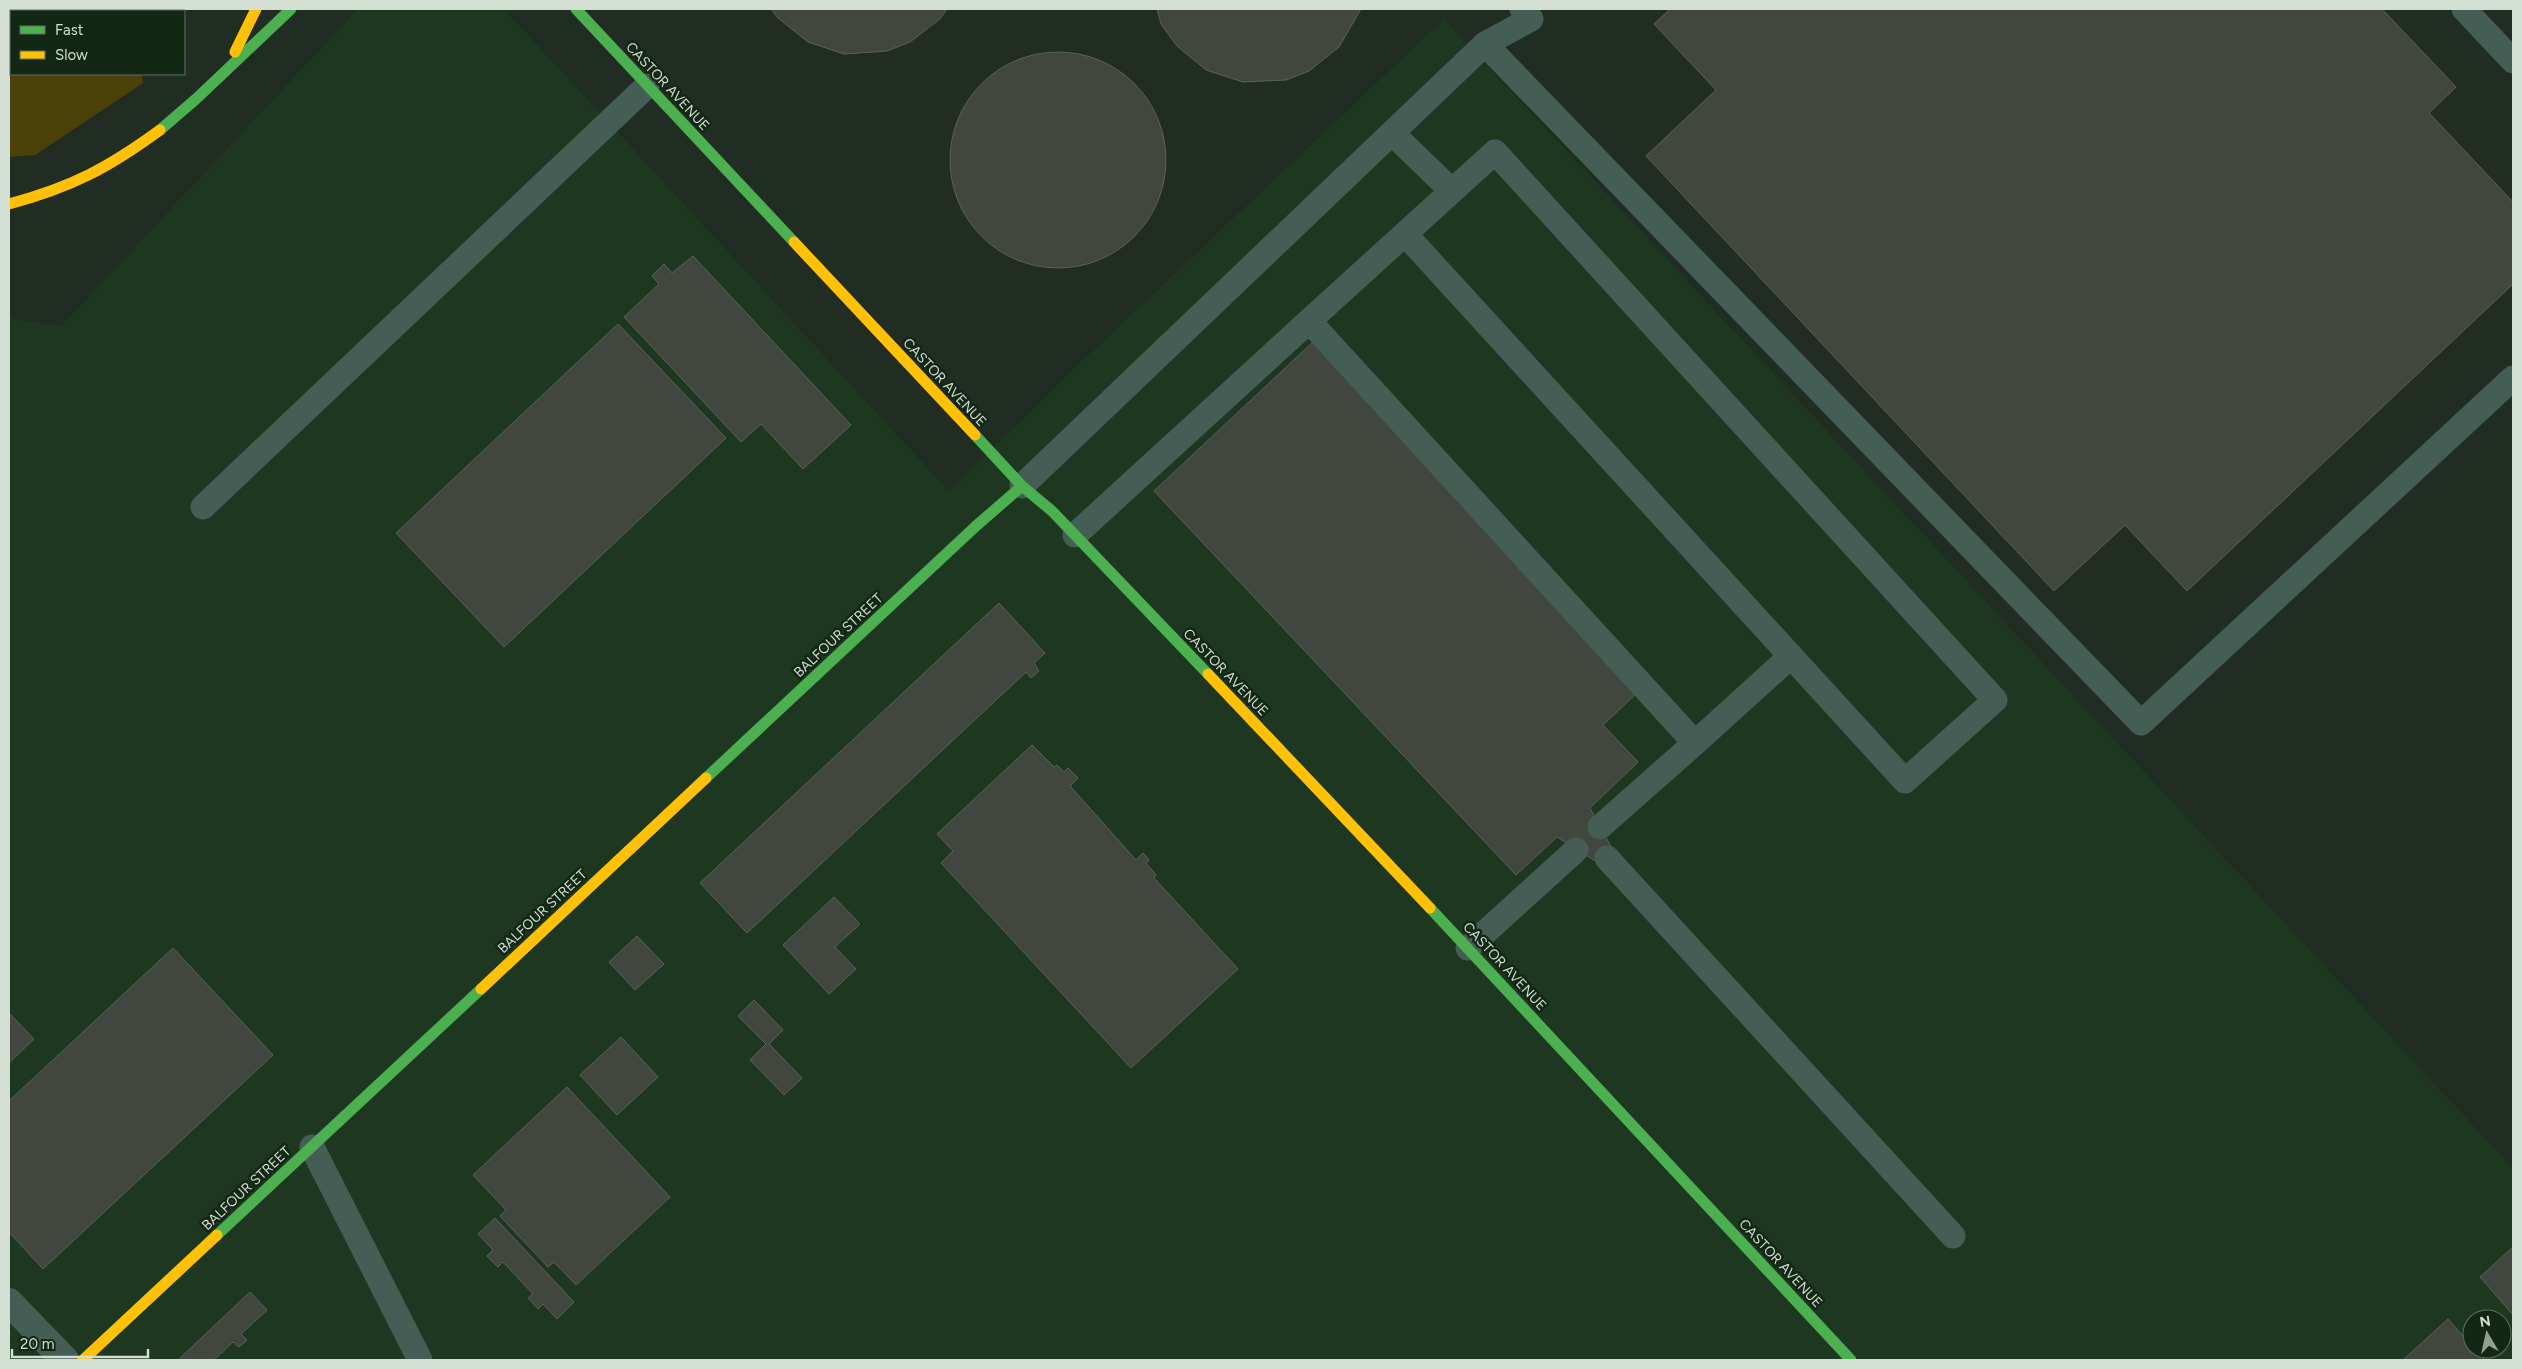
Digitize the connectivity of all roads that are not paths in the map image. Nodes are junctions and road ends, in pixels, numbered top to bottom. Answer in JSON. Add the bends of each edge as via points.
{"nodes":[{"id":1,"x":256,"y":9,"type":"edge"},
{"id":2,"x":290,"y":9,"type":"edge"},
{"id":3,"x":576,"y":9,"type":"edge"},
{"id":4,"x":2464,"y":9,"type":"edge"},
{"id":5,"x":1533,"y":12,"type":"edge"},
{"id":6,"x":1485,"y":44,"type":"junction"},
{"id":7,"x":2513,"y":61,"type":"edge"},
{"id":8,"x":217,"y":78,"type":"junction"},
{"id":9,"x":647,"y":86,"type":"junction"},
{"id":10,"x":1392,"y":134,"type":"junction"},
{"id":11,"x":1452,"y":191,"type":"junction"},
{"id":12,"x":9,"y":204,"type":"edge"},
{"id":13,"x":1405,"y":234,"type":"junction"},
{"id":14,"x":1309,"y":321,"type":"junction"},
{"id":15,"x":2513,"y":378,"type":"edge"},
{"id":16,"x":1022,"y":486,"type":"junction"},
{"id":17,"x":203,"y":507,"type":"dead end"},
{"id":18,"x":1075,"y":535,"type":"junction"},
{"id":19,"x":1791,"y":656,"type":"junction"},
{"id":20,"x":1695,"y":744,"type":"junction"},
{"id":21,"x":1600,"y":827,"type":"dead end"},
{"id":22,"x":1576,"y":850,"type":"dead end"},
{"id":23,"x":1607,"y":858,"type":"dead end"},
{"id":24,"x":1468,"y":948,"type":"junction"},
{"id":25,"x":312,"y":1147,"type":"junction"},
{"id":26,"x":1953,"y":1236,"type":"dead end"},
{"id":27,"x":9,"y":1302,"type":"edge"},
{"id":28,"x":65,"y":1360,"type":"edge"},
{"id":29,"x":83,"y":1360,"type":"edge"},
{"id":30,"x":420,"y":1360,"type":"edge"},
{"id":31,"x":1851,"y":1360,"type":"edge"}],
"edges":[{"from":1,"to":8,"type":"main road","via":[[240,46]]},
{"from":2,"to":8,"type":"main road"},
{"from":3,"to":9,"type":"main road","name":"CASTOR AVENUE"},
{"from":4,"to":7,"type":"lane"},
{"from":5,"to":6,"type":"lane"},
{"from":6,"to":10,"type":"lane"},
{"from":6,"to":15,"type":"lane","via":[[2141,724]]},
{"from":8,"to":12,"type":"main road","via":[[183,111],[116,163],[83,180]]},
{"from":9,"to":16,"type":"main road","name":"CASTOR AVENUE"},
{"from":9,"to":17,"type":"lane"},
{"from":10,"to":11,"type":"lane"},
{"from":10,"to":16,"type":"lane"},
{"from":11,"to":13,"type":"lane"},
{"from":11,"to":19,"type":"lane","via":[[1495,152],[1995,700],[1906,781]]},
{"from":13,"to":14,"type":"lane"},
{"from":13,"to":19,"type":"lane"},
{"from":14,"to":18,"type":"lane"},
{"from":14,"to":20,"type":"lane"},
{"from":16,"to":18,"type":"main road","name":"CASTOR AVENUE"},
{"from":16,"to":25,"type":"main road","name":"BALFOUR STREET"},
{"from":18,"to":24,"type":"main road","name":"CASTOR AVENUE"},
{"from":19,"to":20,"type":"lane"},
{"from":20,"to":21,"type":"lane"},
{"from":22,"to":24,"type":"lane"},
{"from":23,"to":26,"type":"lane"},
{"from":24,"to":31,"type":"main road","name":"CASTOR AVENUE"},
{"from":25,"to":29,"type":"main road","name":"BALFOUR STREET"},
{"from":25,"to":30,"type":"lane"},
{"from":27,"to":28,"type":"street"}]}
